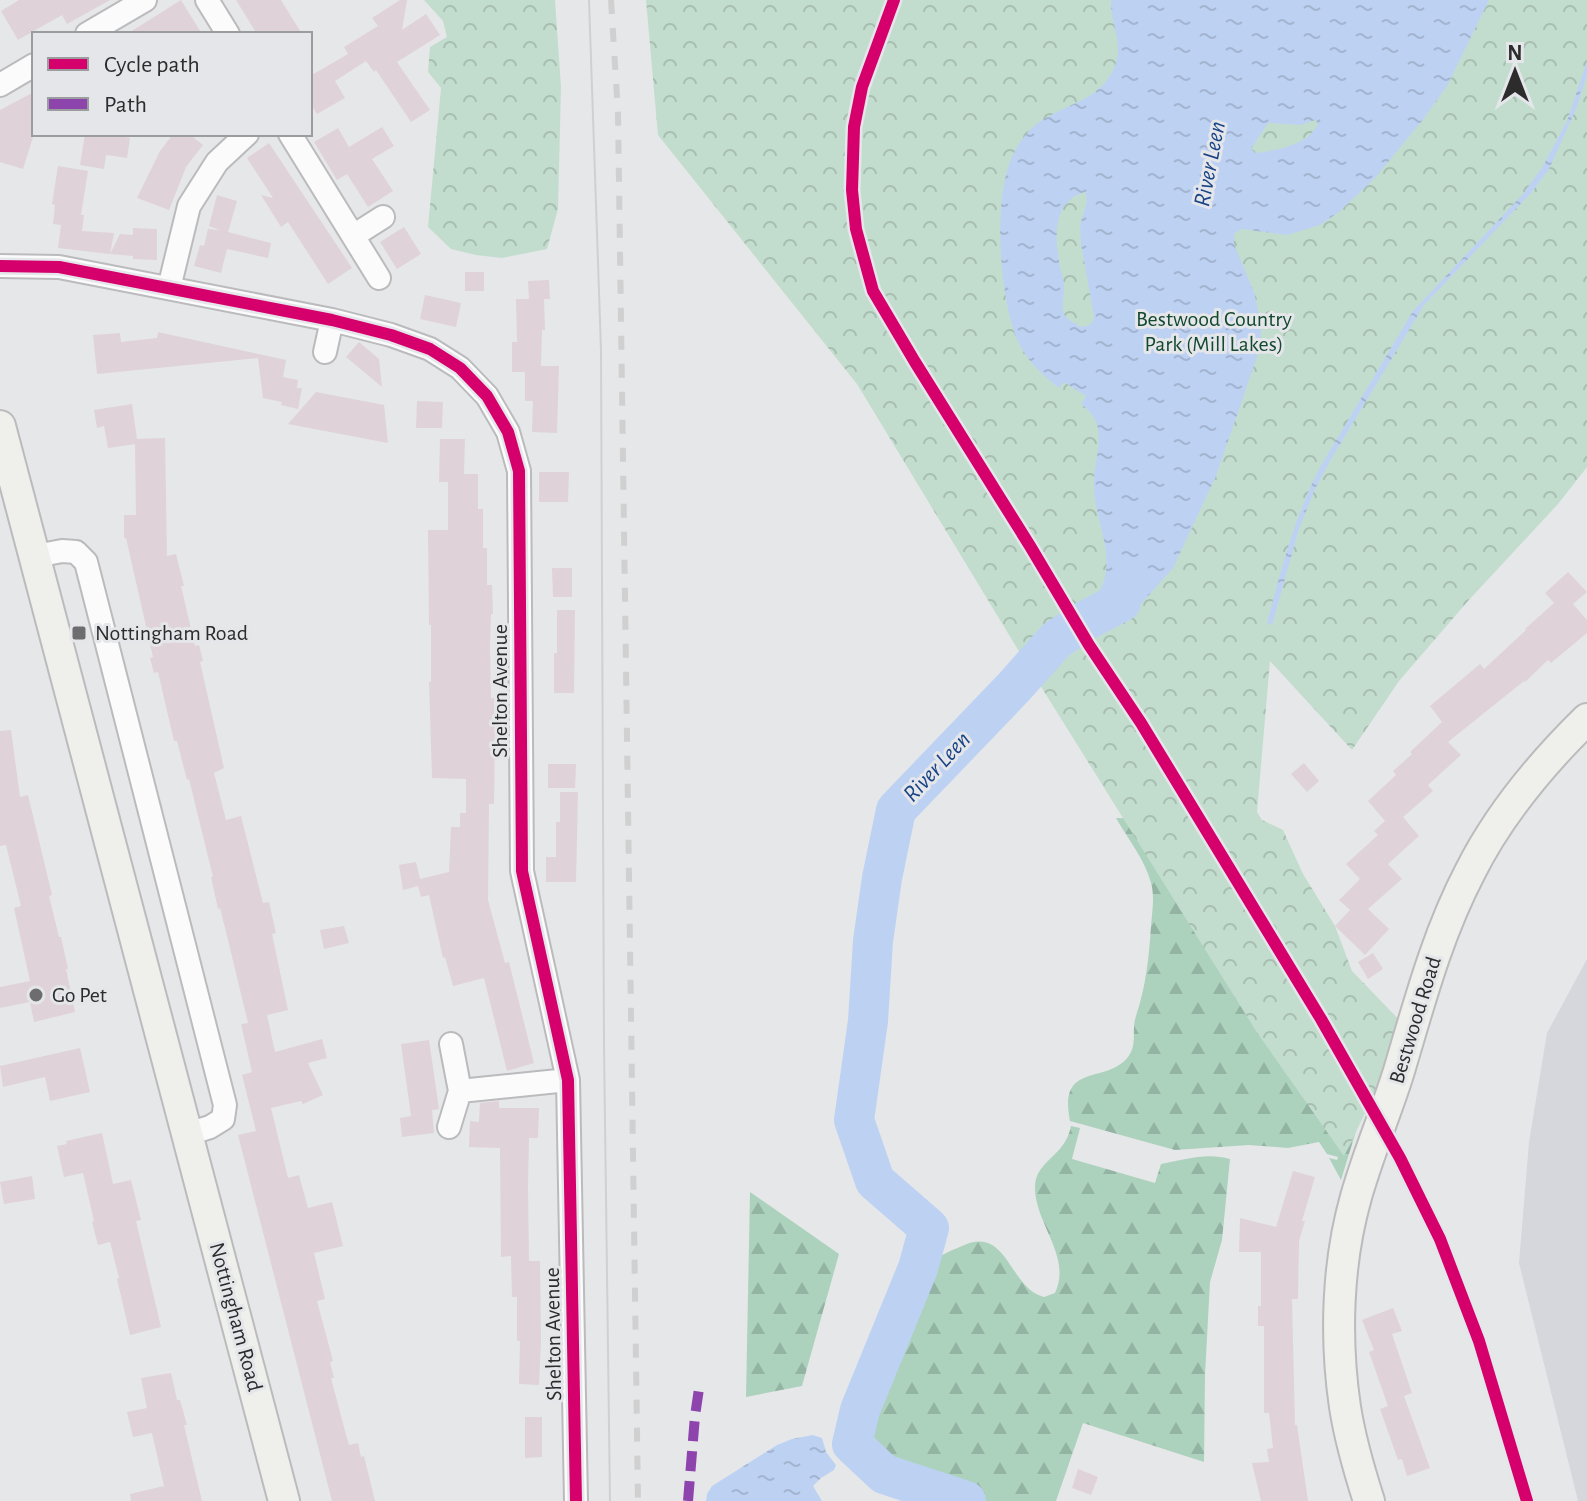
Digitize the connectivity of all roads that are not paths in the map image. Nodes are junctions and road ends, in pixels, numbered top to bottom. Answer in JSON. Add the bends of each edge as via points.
{"nodes":[{"id":1,"x":145,"y":0,"type":"edge"},
{"id":2,"x":207,"y":0,"type":"edge"},
{"id":3,"x":90,"y":32,"type":"edge"},
{"id":4,"x":227,"y":32,"type":"edge"},
{"id":5,"x":32,"y":66,"type":"edge"},
{"id":6,"x":0,"y":85,"type":"edge"},
{"id":7,"x":245,"y":136,"type":"edge"},
{"id":8,"x":291,"y":136,"type":"edge"},
{"id":9,"x":383,"y":217,"type":"dead end"},
{"id":10,"x":353,"y":236,"type":"junction"},
{"id":11,"x":0,"y":266,"type":"edge"},
{"id":12,"x":379,"y":278,"type":"dead end"},
{"id":13,"x":169,"y":288,"type":"junction"},
{"id":14,"x":332,"y":320,"type":"junction"},
{"id":15,"x":325,"y":352,"type":"dead end"},
{"id":16,"x":0,"y":426,"type":"edge"},
{"id":17,"x":36,"y":556,"type":"junction"},
{"id":18,"x":1587,"y":719,"type":"edge"},
{"id":19,"x":451,"y":1044,"type":"dead end"},
{"id":20,"x":568,"y":1080,"type":"junction"},
{"id":21,"x":460,"y":1091,"type":"junction"},
{"id":22,"x":449,"y":1127,"type":"dead end"},
{"id":23,"x":188,"y":1134,"type":"junction"},
{"id":24,"x":284,"y":1501,"type":"edge"},
{"id":25,"x":576,"y":1501,"type":"edge"},
{"id":26,"x":1369,"y":1501,"type":"edge"}],
"edges":[{"from":1,"to":3,"type":"street"},
{"from":2,"to":4,"type":"street"},
{"from":5,"to":6,"type":"street"},
{"from":7,"to":13,"type":"street","via":[[217,162],[189,206]]},
{"from":8,"to":10,"type":"street"},
{"from":9,"to":10,"type":"street"},
{"from":10,"to":12,"type":"street"},
{"from":11,"to":13,"type":"street","name":"Shelton Avenue","via":[[59,267]]},
{"from":13,"to":14,"type":"street","name":"Shelton Avenue"},
{"from":14,"to":15,"type":"street"},
{"from":14,"to":20,"type":"street","name":"Shelton Avenue","via":[[430,349],[460,368],[487,396],[508,432],[519,471],[522,871]]},
{"from":16,"to":17,"type":"street","name":"Nottingham Road"},
{"from":17,"to":23,"type":"street","name":"Nottingham Road"},
{"from":17,"to":23,"type":"street","via":[[76,552],[86,562],[225,1105],[223,1119]]},
{"from":18,"to":26,"type":"street","name":"Bestwood Road","via":[[1520,793],[1470,871],[1433,958],[1355,1199],[1342,1276],[1341,1363],[1345,1408]]},
{"from":19,"to":21,"type":"street"},
{"from":20,"to":21,"type":"street"},
{"from":20,"to":25,"type":"street","name":"Shelton Avenue"},
{"from":21,"to":22,"type":"street"},
{"from":23,"to":24,"type":"street","name":"Nottingham Road"}]}
